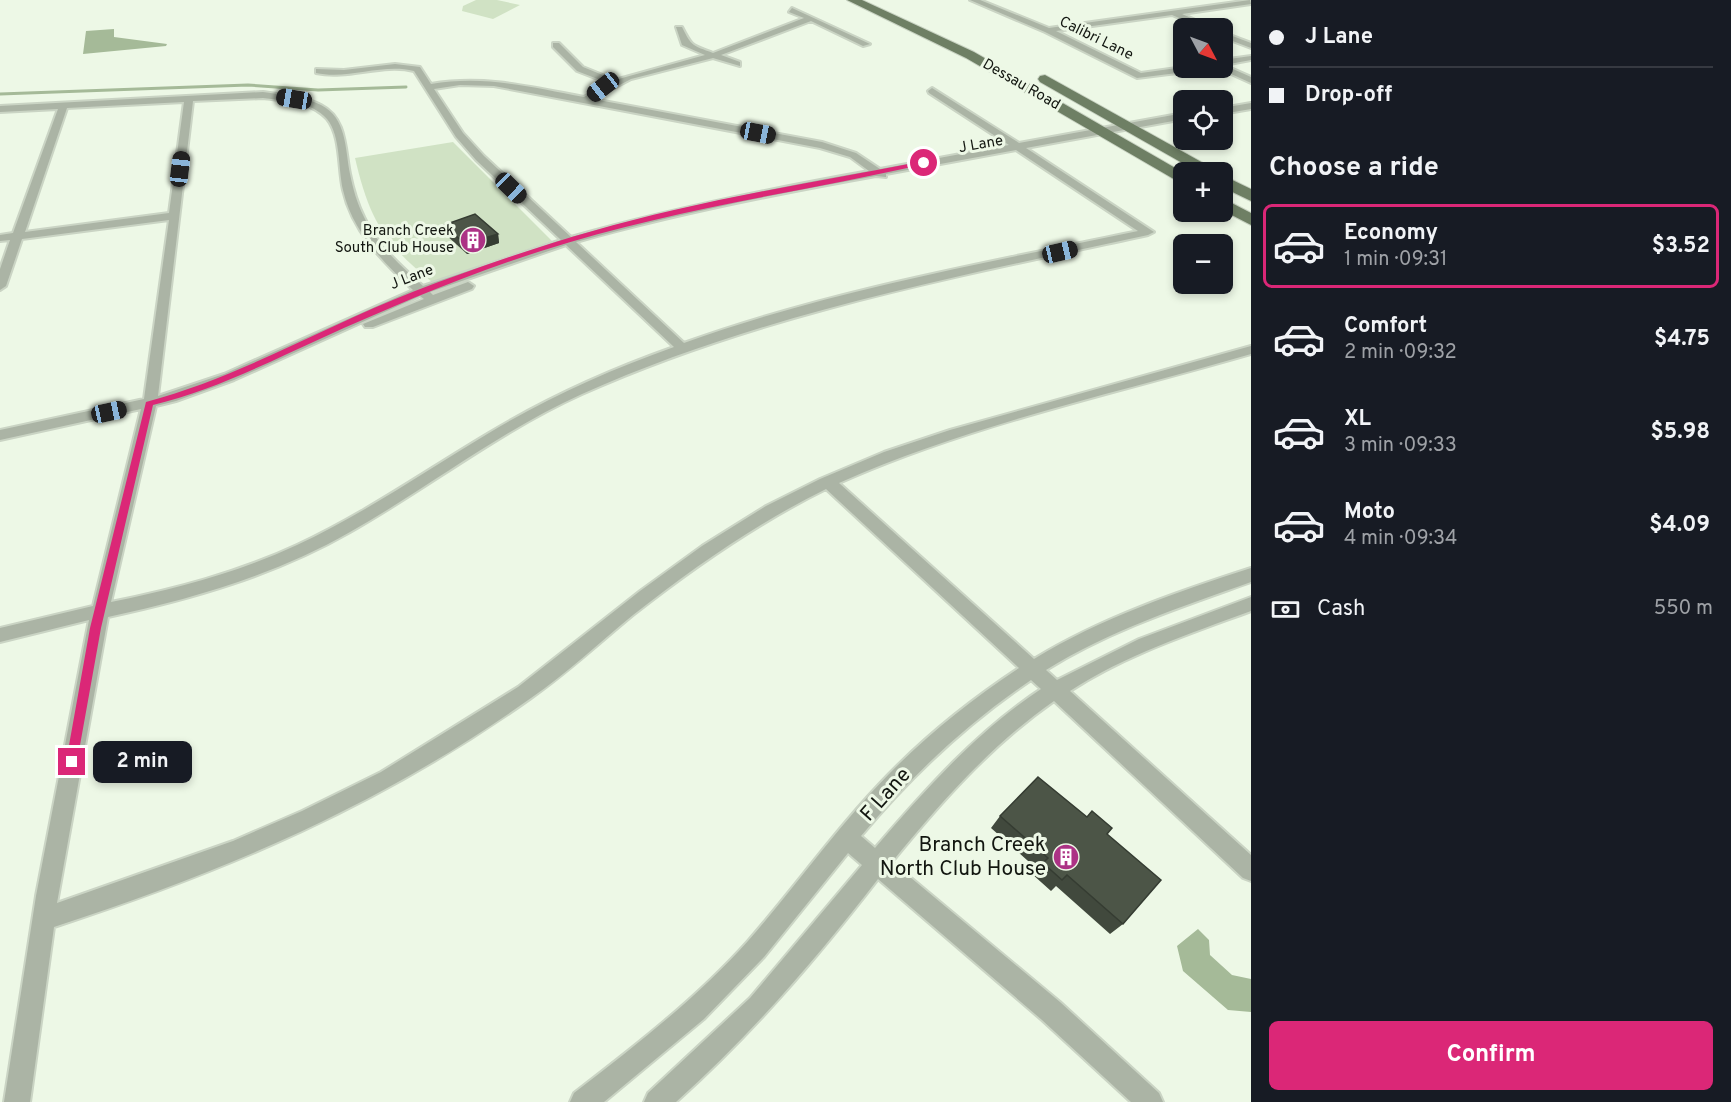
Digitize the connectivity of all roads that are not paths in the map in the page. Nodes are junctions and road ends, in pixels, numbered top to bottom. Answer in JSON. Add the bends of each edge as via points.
{"nodes":[{"id":1,"x":853,"y":0,"type":"edge"},
{"id":2,"x":885,"y":0,"type":"edge"},
{"id":3,"x":974,"y":0,"type":"edge"},
{"id":4,"x":1251,"y":2,"type":"edge"},
{"id":5,"x":904,"y":9,"type":"dead end"},
{"id":6,"x":792,"y":10,"type":"dead end"},
{"id":7,"x":1173,"y":13,"type":"junction"},
{"id":8,"x":1185,"y":18,"type":"edge"},
{"id":9,"x":812,"y":19,"type":"junction"},
{"id":10,"x":943,"y":26,"type":"dead end"},
{"id":11,"x":680,"y":29,"type":"dead end"},
{"id":12,"x":1048,"y":30,"type":"junction"},
{"id":13,"x":922,"y":32,"type":"junction"},
{"id":14,"x":1233,"y":39,"type":"edge"},
{"id":15,"x":866,"y":44,"type":"dead end"},
{"id":16,"x":556,"y":45,"type":"dead end"},
{"id":17,"x":1251,"y":46,"type":"edge"},
{"id":18,"x":714,"y":55,"type":"junction"},
{"id":19,"x":1251,"y":58,"type":"edge"},
{"id":20,"x":1233,"y":62,"type":"edge"},
{"id":21,"x":737,"y":64,"type":"dead end"},
{"id":22,"x":319,"y":71,"type":"dead end"},
{"id":23,"x":1031,"y":71,"type":"dead end"},
{"id":24,"x":1173,"y":71,"type":"edge"},
{"id":25,"x":1233,"y":71,"type":"edge"},
{"id":26,"x":1251,"y":80,"type":"edge"},
{"id":27,"x":613,"y":82,"type":"junction"},
{"id":28,"x":429,"y":87,"type":"junction"},
{"id":29,"x":933,"y":91,"type":"dead end"},
{"id":30,"x":189,"y":99,"type":"junction"},
{"id":31,"x":586,"y":100,"type":"junction"},
{"id":32,"x":63,"y":106,"type":"junction"},
{"id":33,"x":1251,"y":106,"type":"edge"},
{"id":34,"x":0,"y":109,"type":"edge"},
{"id":35,"x":1233,"y":109,"type":"edge"},
{"id":36,"x":1173,"y":118,"type":"edge"},
{"id":37,"x":1125,"y":125,"type":"junction"},
{"id":38,"x":1173,"y":126,"type":"edge"},
{"id":39,"x":1139,"y":132,"type":"junction"},
{"id":40,"x":1104,"y":134,"type":"junction"},
{"id":41,"x":1022,"y":149,"type":"junction"},
{"id":42,"x":1191,"y":162,"type":"edge"},
{"id":43,"x":1173,"y":174,"type":"edge"},
{"id":44,"x":882,"y":175,"type":"junction"},
{"id":45,"x":1233,"y":186,"type":"edge"},
{"id":46,"x":1251,"y":196,"type":"edge"},
{"id":47,"x":1233,"y":209,"type":"edge"},
{"id":48,"x":174,"y":216,"type":"junction"},
{"id":49,"x":1251,"y":220,"type":"edge"},
{"id":50,"x":18,"y":236,"type":"junction"},
{"id":51,"x":0,"y":238,"type":"edge"},
{"id":52,"x":571,"y":245,"type":"junction"},
{"id":53,"x":0,"y":286,"type":"edge"},
{"id":54,"x":422,"y":291,"type":"junction"},
{"id":55,"x":432,"y":300,"type":"junction"},
{"id":56,"x":305,"y":344,"type":"junction"},
{"id":57,"x":681,"y":347,"type":"junction"},
{"id":58,"x":1251,"y":350,"type":"edge"},
{"id":59,"x":149,"y":404,"type":"junction"},
{"id":60,"x":0,"y":435,"type":"edge"},
{"id":61,"x":829,"y":482,"type":"junction"},
{"id":62,"x":1251,"y":575,"type":"edge"},
{"id":63,"x":1251,"y":604,"type":"edge"},
{"id":64,"x":100,"y":612,"type":"junction"},
{"id":65,"x":0,"y":635,"type":"edge"},
{"id":66,"x":1032,"y":669,"type":"junction"},
{"id":67,"x":1055,"y":691,"type":"junction"},
{"id":68,"x":848,"y":839,"type":"junction"},
{"id":69,"x":876,"y":862,"type":"junction"},
{"id":70,"x":1251,"y":870,"type":"edge"},
{"id":71,"x":44,"y":919,"type":"junction"},
{"id":72,"x":17,"y":1102,"type":"edge"},
{"id":73,"x":583,"y":1102,"type":"edge"},
{"id":74,"x":657,"y":1102,"type":"edge"},
{"id":75,"x":1150,"y":1102,"type":"edge"}],
"edges":[{"from":1,"to":13,"type":"main road","name":"Dessau Road"},
{"from":2,"to":5,"type":"main road"},
{"from":3,"to":12,"type":"street","name":"Calibri Lane"},
{"from":4,"to":7,"type":"street"},
{"from":6,"to":9,"type":"street"},
{"from":7,"to":8,"type":"street"},
{"from":7,"to":12,"type":"street"},
{"from":9,"to":15,"type":"street"},
{"from":9,"to":18,"type":"street","via":[[773,30]]},
{"from":10,"to":13,"type":"main road"},
{"from":11,"to":18,"type":"street","via":[[687,45]]},
{"from":12,"to":24,"type":"street","name":"Calibri Lane","via":[[1140,76]]},
{"from":13,"to":40,"type":"main road","name":"Dessau Road","via":[[970,55]]},
{"from":14,"to":17,"type":"street"},
{"from":16,"to":27,"type":"street","via":[[580,69]]},
{"from":18,"to":21,"type":"street"},
{"from":18,"to":27,"type":"street"},
{"from":19,"to":20,"type":"street"},
{"from":22,"to":28,"type":"street","via":[[348,73],[406,66],[417,69]]},
{"from":23,"to":37,"type":"main road","name":"Dessau Road"},
{"from":25,"to":26,"type":"street"},
{"from":27,"to":31,"type":"street"},
{"from":28,"to":31,"type":"street","via":[[480,82]]},
{"from":28,"to":52,"type":"street","via":[[459,135]]},
{"from":29,"to":41,"type":"street"},
{"from":30,"to":32,"type":"street"},
{"from":30,"to":48,"type":"street"},
{"from":30,"to":54,"type":"street","via":[[277,96],[309,102],[329,112],[337,127],[358,218],[380,252]]},
{"from":31,"to":44,"type":"street","via":[[831,147],[862,160]]},
{"from":32,"to":34,"type":"street"},
{"from":32,"to":50,"type":"street"},
{"from":33,"to":35,"type":"street"},
{"from":36,"to":37,"type":"street"},
{"from":37,"to":39,"type":"main road","name":"Dessau Road"},
{"from":37,"to":40,"type":"street"},
{"from":38,"to":39,"type":"street"},
{"from":39,"to":40,"type":"street"},
{"from":39,"to":42,"type":"main road","name":"Dessau Road"},
{"from":40,"to":41,"type":"street","name":"J Lane"},
{"from":40,"to":43,"type":"main road","name":"Dessau Road"},
{"from":41,"to":44,"type":"street","name":"J Lane"},
{"from":41,"to":57,"type":"street","via":[[1148,232],[812,307]]},
{"from":44,"to":52,"type":"street","name":"J Lane"},
{"from":45,"to":46,"type":"main road"},
{"from":47,"to":49,"type":"main road"},
{"from":48,"to":50,"type":"street"},
{"from":48,"to":59,"type":"street"},
{"from":50,"to":51,"type":"street"},
{"from":50,"to":53,"type":"street"},
{"from":52,"to":54,"type":"street","name":"J Lane"},
{"from":52,"to":55,"type":"street","name":"J Lane"},
{"from":52,"to":57,"type":"street"},
{"from":54,"to":55,"type":"street"},
{"from":54,"to":56,"type":"street","name":"J Lane"},
{"from":55,"to":56,"type":"street","name":"J Lane"},
{"from":56,"to":59,"type":"street","name":"J Lane","via":[[229,377]]},
{"from":57,"to":64,"type":"street","via":[[581,389],[534,414],[318,544],[206,587]]},
{"from":58,"to":61,"type":"street","via":[[992,422]]},
{"from":59,"to":60,"type":"street","name":"J Lane"},
{"from":59,"to":64,"type":"street"},
{"from":61,"to":66,"type":"street"},
{"from":61,"to":71,"type":"street","via":[[735,532],[669,577],[510,703],[350,799],[202,864]]},
{"from":62,"to":66,"type":"street","name":"F Lane","via":[[1137,616]]},
{"from":63,"to":67,"type":"street","name":"F Lane","via":[[1145,643]]},
{"from":64,"to":65,"type":"street"},
{"from":64,"to":71,"type":"street"},
{"from":66,"to":67,"type":"street"},
{"from":66,"to":68,"type":"street","name":"F Lane","via":[[945,733],[905,772]]},
{"from":67,"to":69,"type":"street","name":"F Lane","via":[[969,758]]},
{"from":67,"to":70,"type":"street"},
{"from":68,"to":69,"type":"street"},
{"from":68,"to":73,"type":"street","name":"F Lane","via":[[754,951],[643,1054]]},
{"from":69,"to":74,"type":"street","name":"F Lane","via":[[744,1023]]},
{"from":69,"to":75,"type":"street","via":[[1051,1011]]},
{"from":71,"to":72,"type":"street"}]}
